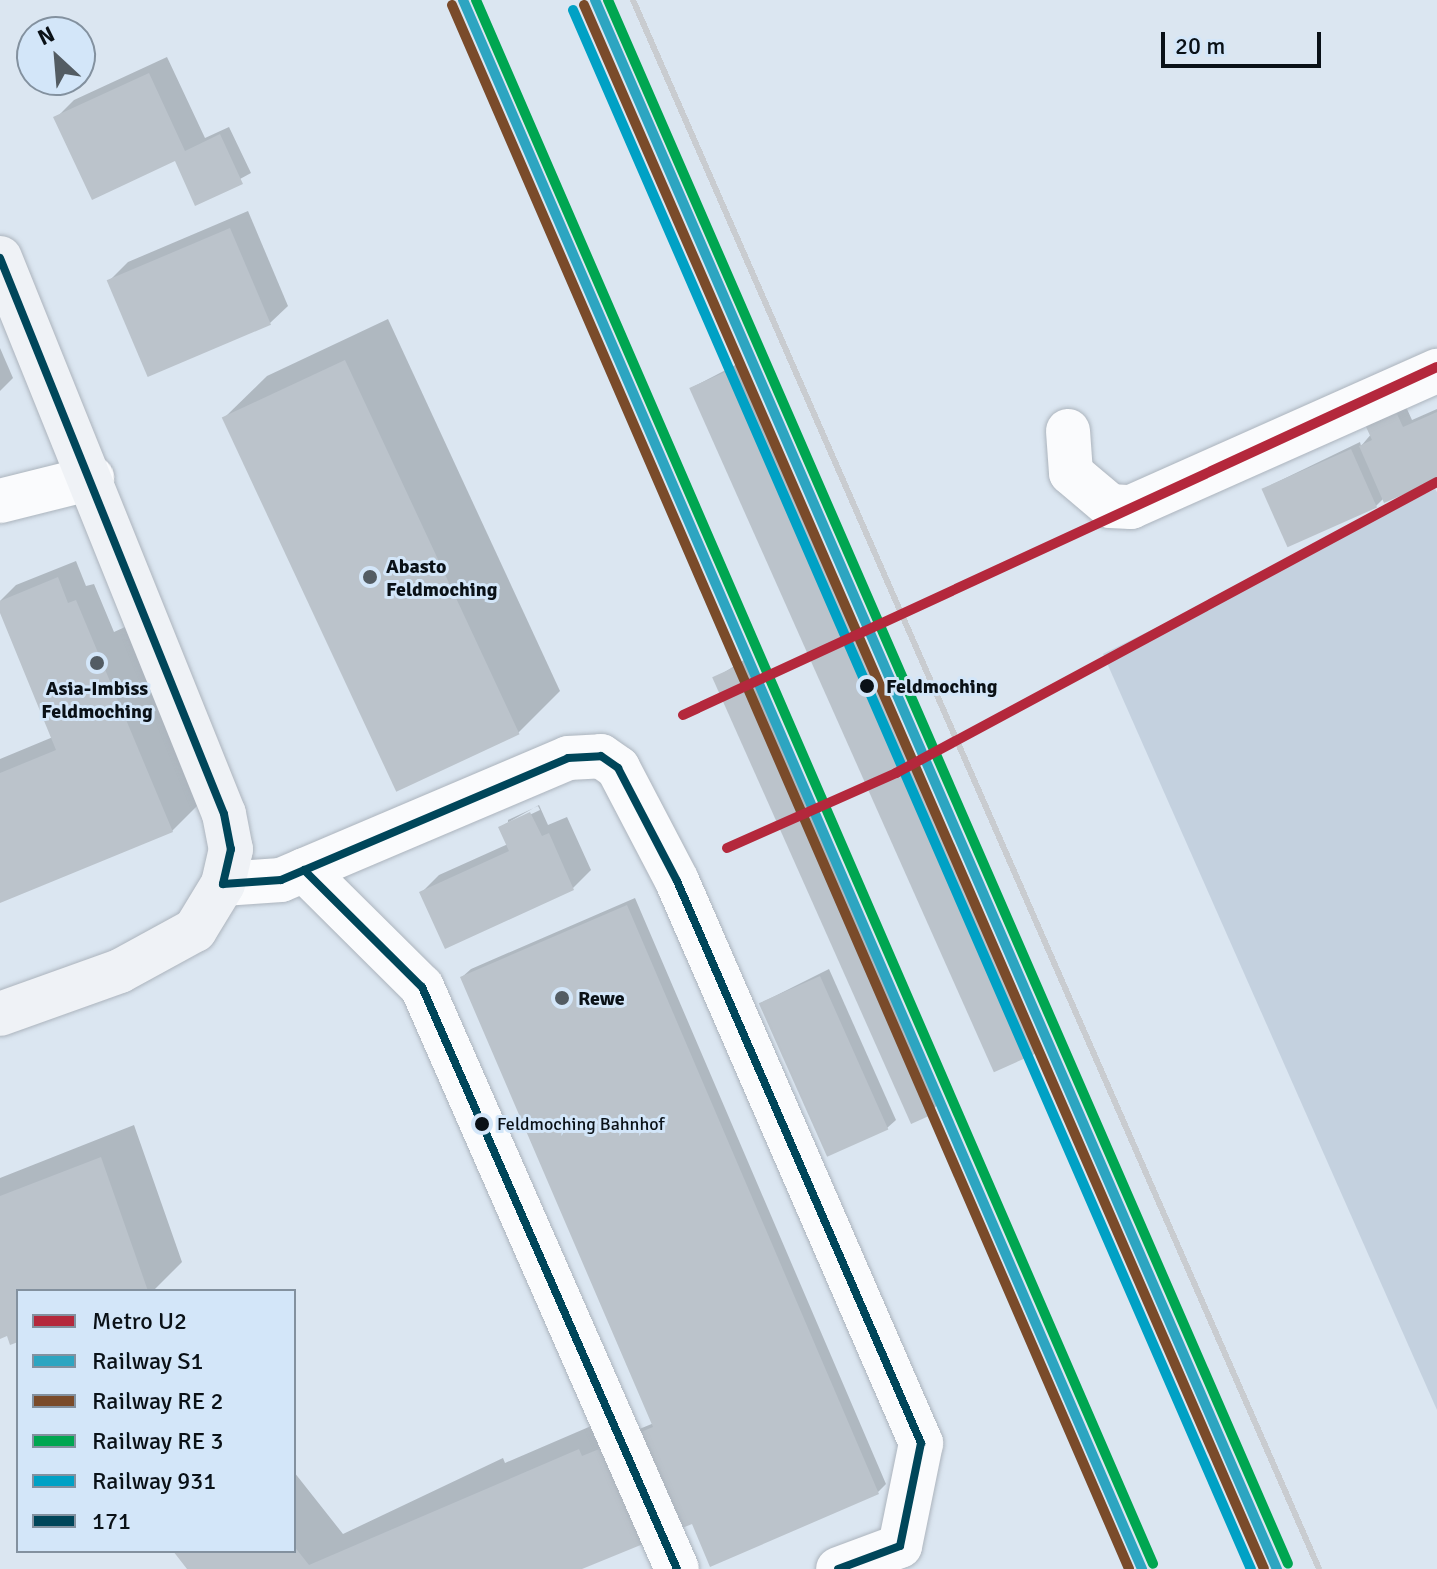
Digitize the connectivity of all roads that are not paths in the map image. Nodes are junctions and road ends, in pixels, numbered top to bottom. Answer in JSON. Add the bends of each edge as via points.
{"nodes":[{"id":1,"x":0,"y":258,"type":"edge"},
{"id":2,"x":1437,"y":371,"type":"edge"},
{"id":3,"x":1068,"y":431,"type":"dead end"},
{"id":4,"x":92,"y":478,"type":"junction"},
{"id":5,"x":0,"y":501,"type":"edge"},
{"id":6,"x":304,"y":870,"type":"junction"},
{"id":7,"x":223,"y":884,"type":"junction"},
{"id":8,"x":0,"y":1014,"type":"edge"},
{"id":9,"x":677,"y":1569,"type":"edge"},
{"id":10,"x":838,"y":1569,"type":"edge"}],
"edges":[{"from":1,"to":4,"type":"main road"},
{"from":2,"to":3,"type":"street","via":[[1131,507],[1110,506],[1071,473]]},
{"from":4,"to":5,"type":"street"},
{"from":4,"to":7,"type":"main road","via":[[224,814],[231,849]]},
{"from":6,"to":7,"type":"street","via":[[281,880]]},
{"from":6,"to":9,"type":"street","via":[[422,987]]},
{"from":6,"to":10,"type":"street","via":[[568,758],[601,756],[629,785],[677,881],[921,1443],[900,1546]]},
{"from":7,"to":8,"type":"main road","via":[[195,930],[183,937],[120,971]]}]}
